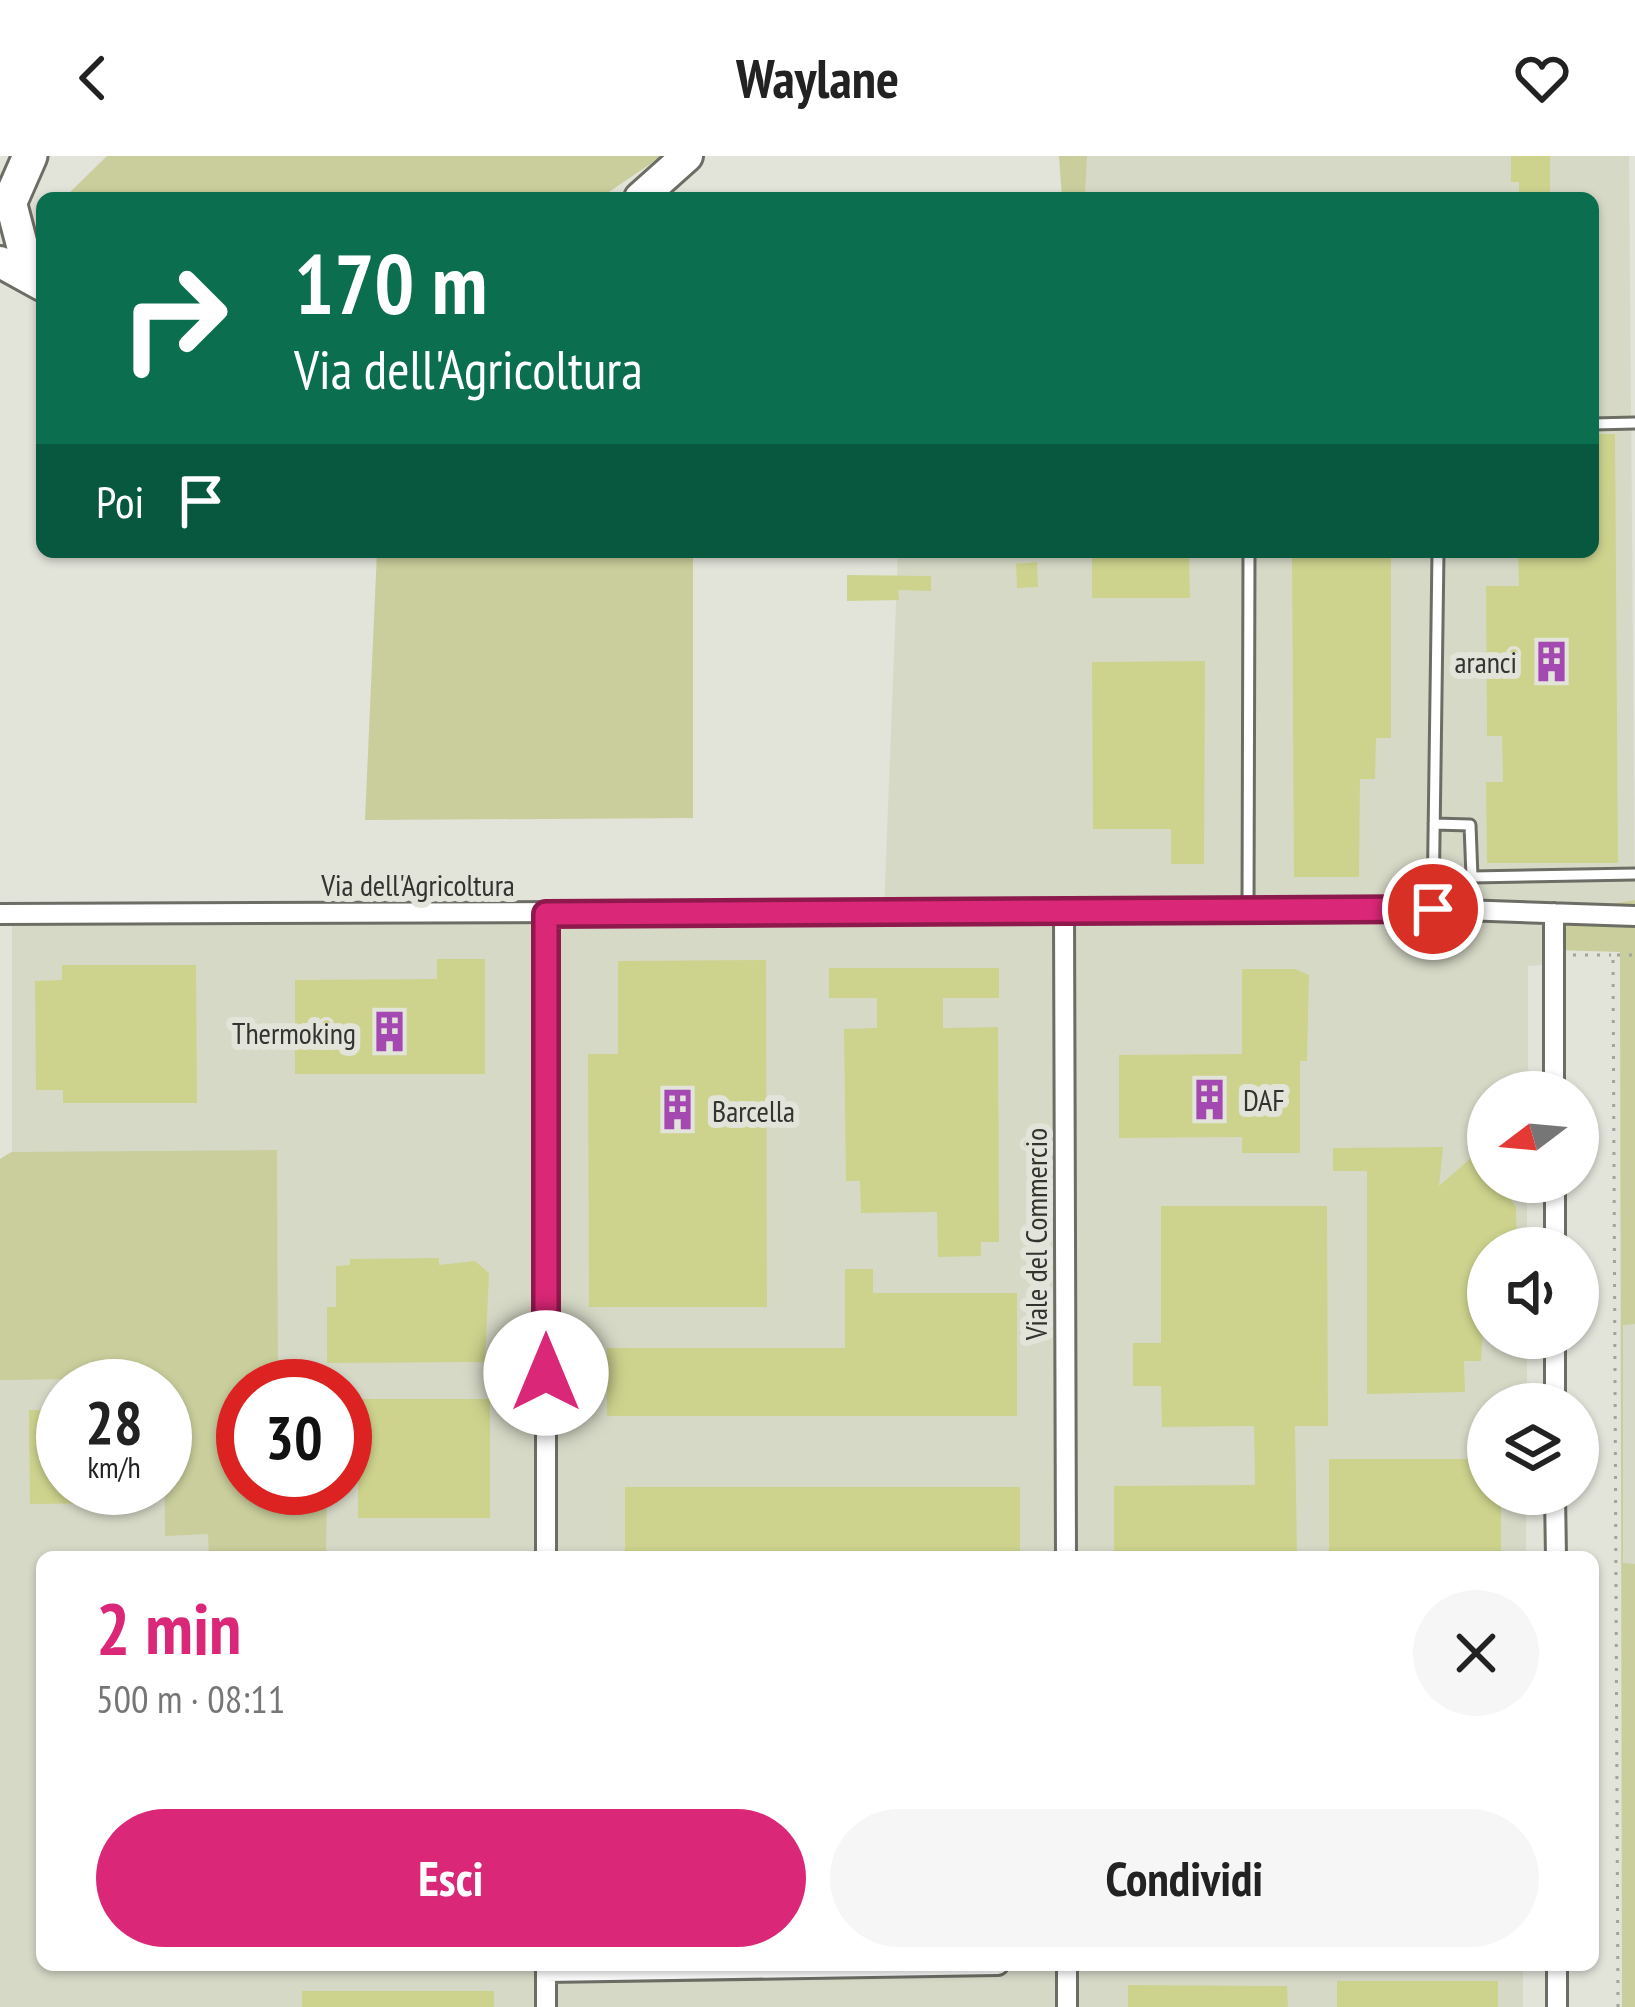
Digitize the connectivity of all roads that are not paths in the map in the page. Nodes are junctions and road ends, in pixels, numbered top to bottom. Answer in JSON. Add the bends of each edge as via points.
{"nodes":[{"id":1,"x":30,"y":156,"type":"edge"},
{"id":2,"x":687,"y":156,"type":"edge"},
{"id":3,"x":647,"y":192,"type":"edge"},
{"id":4,"x":6,"y":198,"type":"edge"},
{"id":5,"x":0,"y":262,"type":"edge"},
{"id":6,"x":36,"y":267,"type":"edge"},
{"id":7,"x":36,"y":282,"type":"edge"},
{"id":8,"x":1635,"y":423,"type":"edge"},
{"id":9,"x":1599,"y":424,"type":"edge"},
{"id":10,"x":1249,"y":558,"type":"edge"},
{"id":11,"x":1438,"y":558,"type":"edge"},
{"id":12,"x":1434,"y":824,"type":"junction"},
{"id":13,"x":1635,"y":874,"type":"edge"},
{"id":14,"x":1433,"y":909,"type":"junction"},
{"id":15,"x":1248,"y":910,"type":"junction"},
{"id":16,"x":1064,"y":911,"type":"junction"},
{"id":17,"x":1554,"y":913,"type":"junction"},
{"id":18,"x":0,"y":914,"type":"edge"},
{"id":19,"x":546,"y":914,"type":"junction"},
{"id":20,"x":1633,"y":918,"type":"edge"},
{"id":21,"x":1554,"y":1071,"type":"edge"},
{"id":22,"x":1556,"y":1515,"type":"edge"},
{"id":23,"x":546,"y":1551,"type":"edge"},
{"id":24,"x":1066,"y":1551,"type":"edge"},
{"id":25,"x":1556,"y":1551,"type":"edge"},
{"id":26,"x":546,"y":1971,"type":"edge"},
{"id":27,"x":1067,"y":1971,"type":"edge"},
{"id":28,"x":1557,"y":1971,"type":"edge"},
{"id":29,"x":546,"y":2007,"type":"edge"},
{"id":30,"x":1067,"y":2007,"type":"edge"},
{"id":31,"x":1557,"y":2007,"type":"edge"}],
"edges":[{"from":1,"to":4,"type":"highway"},
{"from":2,"to":3,"type":"main road"},
{"from":4,"to":6,"type":"main road"},
{"from":5,"to":7,"type":"main road"},
{"from":8,"to":9,"type":"lane"},
{"from":10,"to":15,"type":"lane"},
{"from":11,"to":12,"type":"lane"},
{"from":12,"to":13,"type":"lane","via":[[1470,824],[1472,877]]},
{"from":12,"to":14,"type":"lane"},
{"from":14,"to":15,"type":"street","name":"Via dell'Agricoltura"},
{"from":14,"to":17,"type":"street","name":"Via dell'Agricoltura"},
{"from":15,"to":16,"type":"street","name":"Via dell'Agricoltura"},
{"from":16,"to":19,"type":"street","name":"Via dell'Agricoltura"},
{"from":16,"to":24,"type":"street","name":"Viale del Commercio"},
{"from":17,"to":20,"type":"street","name":"Via dell'Agricoltura"},
{"from":17,"to":21,"type":"street"},
{"from":18,"to":19,"type":"street","name":"Via dell'Agricoltura"},
{"from":19,"to":23,"type":"street"},
{"from":22,"to":25,"type":"street"},
{"from":26,"to":29,"type":"street"},
{"from":27,"to":30,"type":"street"},
{"from":28,"to":31,"type":"street"}]}
